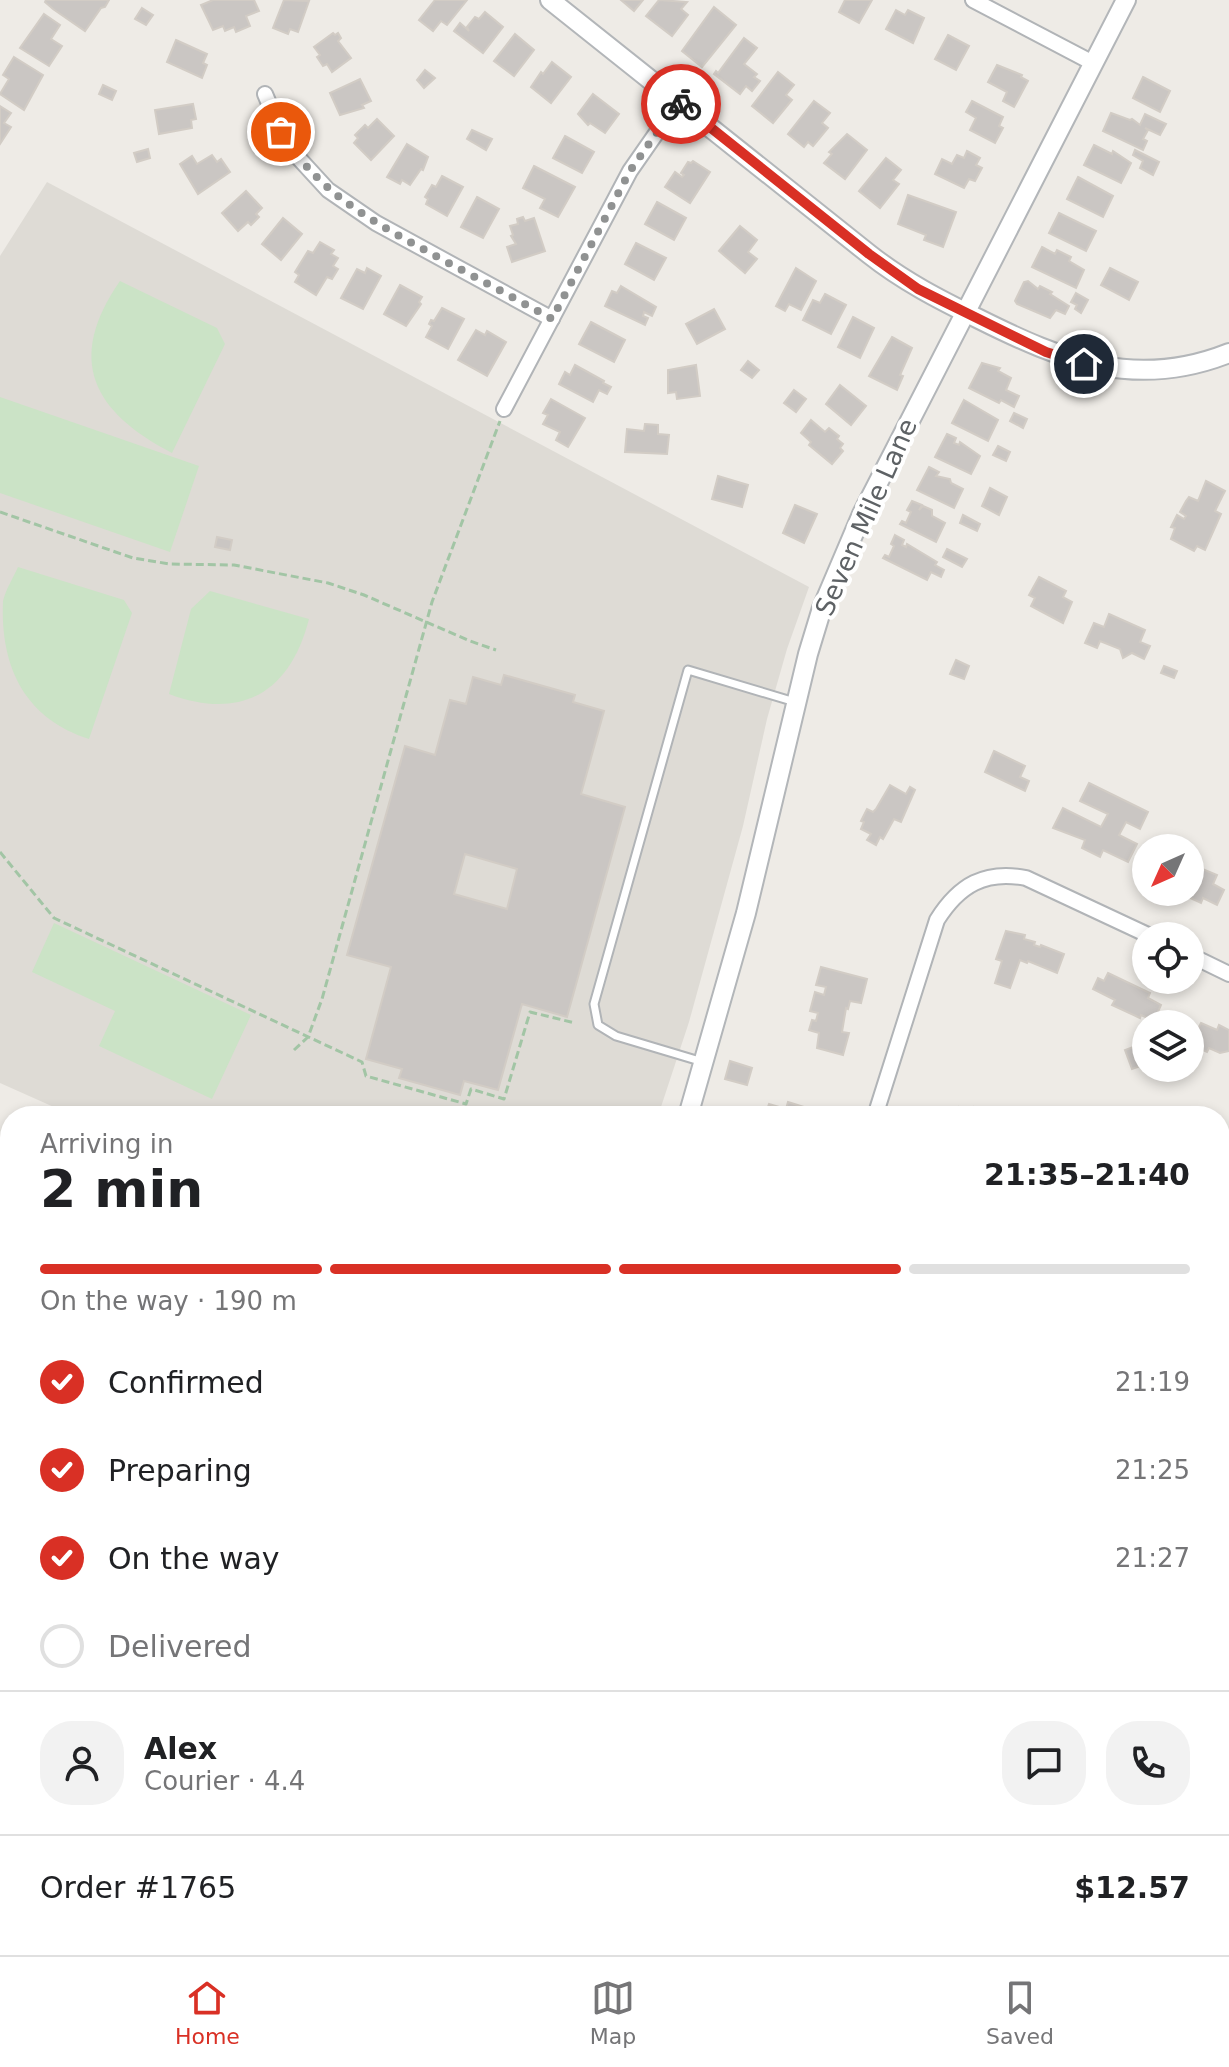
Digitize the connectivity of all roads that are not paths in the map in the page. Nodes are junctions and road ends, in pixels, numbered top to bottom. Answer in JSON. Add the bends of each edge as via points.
{"nodes":[{"id":1,"x":550,"y":0,"type":"edge"},
{"id":2,"x":973,"y":0,"type":"edge"},
{"id":3,"x":1126,"y":0,"type":"edge"},
{"id":4,"x":1093,"y":63,"type":"junction"},
{"id":5,"x":265,"y":94,"type":"dead end"},
{"id":6,"x":678,"y":102,"type":"junction"},
{"id":7,"x":964,"y":312,"type":"junction"},
{"id":8,"x":552,"y":319,"type":"junction"},
{"id":9,"x":1229,"y":353,"type":"edge"},
{"id":10,"x":504,"y":409,"type":"road end"},
{"id":11,"x":797,"y":702,"type":"junction"},
{"id":12,"x":1132,"y":928,"type":"edge"},
{"id":13,"x":1204,"y":962,"type":"edge"},
{"id":14,"x":1229,"y":974,"type":"edge"},
{"id":15,"x":703,"y":1062,"type":"junction"},
{"id":16,"x":691,"y":1106,"type":"edge"},
{"id":17,"x":878,"y":1106,"type":"edge"}],
"edges":[{"from":1,"to":6,"type":"street"},
{"from":2,"to":4,"type":"street"},
{"from":3,"to":4,"type":"street","name":"Seven Mile Lane"},
{"from":4,"to":7,"type":"street","name":"Seven Mile Lane"},
{"from":5,"to":8,"type":"street","via":[[294,153],[328,190],[376,223]]},
{"from":6,"to":7,"type":"street","via":[[894,273]]},
{"from":6,"to":8,"type":"street","via":[[630,171]]},
{"from":7,"to":9,"type":"street","via":[[1046,352],[1084,364],[1158,369],[1191,366]]},
{"from":7,"to":11,"type":"street","name":"Seven Mile Lane","via":[[839,565]]},
{"from":8,"to":10,"type":"street"},
{"from":11,"to":15,"type":"street","name":"Seven Mile Lane"},
{"from":11,"to":15,"type":"lane","via":[[688,670],[594,1004],[598,1025],[616,1036]]},
{"from":12,"to":17,"type":"street","via":[[1026,878],[1008,874],[974,882],[946,905],[937,920]]},
{"from":13,"to":14,"type":"street"},
{"from":15,"to":16,"type":"street","name":"Seven Mile Lane"}]}
